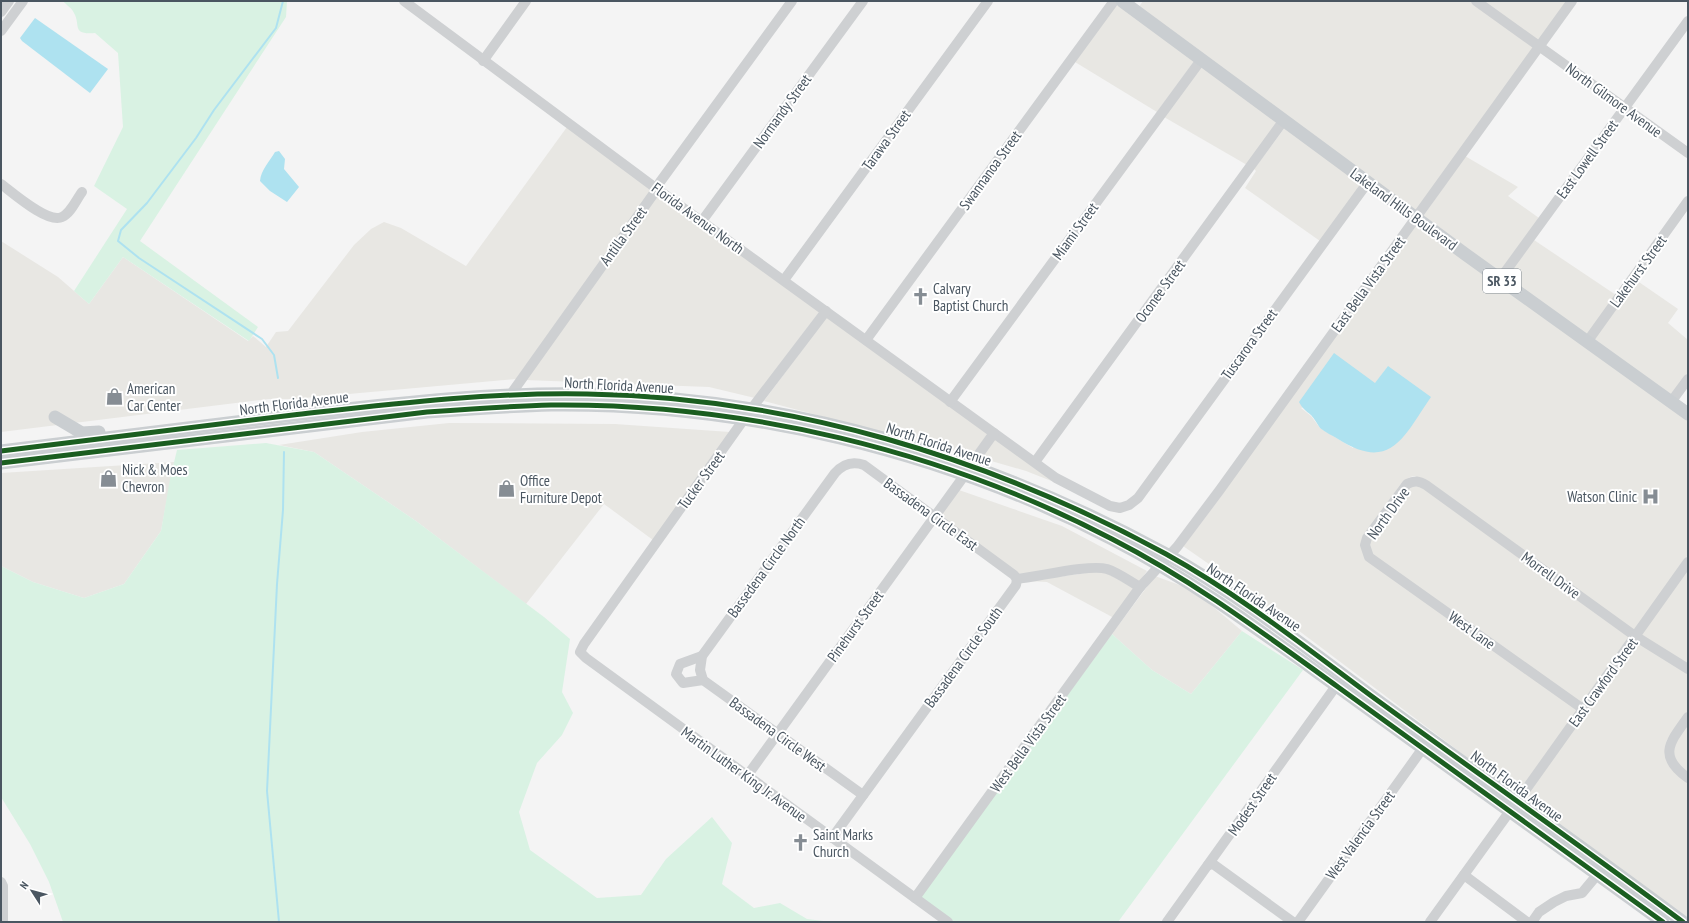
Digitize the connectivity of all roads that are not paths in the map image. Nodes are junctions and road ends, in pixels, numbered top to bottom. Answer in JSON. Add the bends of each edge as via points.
{"nodes":[{"id":1,"x":9,"y":1,"type":"edge"},
{"id":2,"x":23,"y":1,"type":"edge"},
{"id":3,"x":404,"y":1,"type":"edge"},
{"id":4,"x":526,"y":1,"type":"edge"},
{"id":5,"x":792,"y":1,"type":"edge"},
{"id":6,"x":863,"y":1,"type":"edge"},
{"id":7,"x":988,"y":1,"type":"edge"},
{"id":8,"x":1114,"y":1,"type":"edge"},
{"id":9,"x":1122,"y":1,"type":"edge"},
{"id":10,"x":1476,"y":1,"type":"edge"},
{"id":11,"x":1572,"y":1,"type":"edge"},
{"id":12,"x":1,"y":12,"type":"edge"},
{"id":13,"x":1688,"y":21,"type":"edge"},
{"id":14,"x":1,"y":31,"type":"edge"},
{"id":15,"x":1539,"y":47,"type":"junction"},
{"id":16,"x":1201,"y":60,"type":"junction"},
{"id":17,"x":483,"y":61,"type":"junction"},
{"id":18,"x":1625,"y":108,"type":"junction"},
{"id":19,"x":1284,"y":120,"type":"junction"},
{"id":20,"x":1688,"y":153,"type":"edge"},
{"id":21,"x":1368,"y":182,"type":"junction"},
{"id":22,"x":1,"y":184,"type":"edge"},
{"id":23,"x":657,"y":189,"type":"junction"},
{"id":24,"x":82,"y":192,"type":"dead end"},
{"id":25,"x":1688,"y":201,"type":"edge"},
{"id":26,"x":1416,"y":218,"type":"junction"},
{"id":27,"x":702,"y":221,"type":"junction"},
{"id":28,"x":1500,"y":279,"type":"junction"},
{"id":29,"x":784,"y":280,"type":"junction"},
{"id":30,"x":826,"y":311,"type":"junction"},
{"id":31,"x":866,"y":340,"type":"junction"},
{"id":32,"x":1587,"y":342,"type":"junction"},
{"id":33,"x":1688,"y":379,"type":"edge"},
{"id":34,"x":511,"y":394,"type":"junction"},
{"id":35,"x":561,"y":394,"type":"junction"},
{"id":36,"x":423,"y":401,"type":"junction"},
{"id":37,"x":950,"y":402,"type":"junction"},
{"id":38,"x":1671,"y":402,"type":"junction"},
{"id":39,"x":752,"y":408,"type":"junction"},
{"id":40,"x":452,"y":410,"type":"junction"},
{"id":41,"x":314,"y":413,"type":"junction"},
{"id":42,"x":1688,"y":414,"type":"edge"},
{"id":43,"x":55,"y":417,"type":"dead end"},
{"id":44,"x":744,"y":420,"type":"junction"},
{"id":45,"x":328,"y":424,"type":"junction"},
{"id":46,"x":994,"y":433,"type":"junction"},
{"id":47,"x":142,"y":434,"type":"junction"},
{"id":48,"x":211,"y":438,"type":"junction"},
{"id":49,"x":62,"y":450,"type":"junction"},
{"id":50,"x":1,"y":451,"type":"edge"},
{"id":51,"x":1035,"y":462,"type":"junction"},
{"id":52,"x":1,"y":463,"type":"edge"},
{"id":53,"x":840,"y":468,"type":"joint"},
{"id":54,"x":967,"y":471,"type":"junction"},
{"id":55,"x":1414,"y":481,"type":"joint"},
{"id":56,"x":934,"y":517,"type":"junction"},
{"id":57,"x":1366,"y":547,"type":"joint"},
{"id":58,"x":1164,"y":560,"type":"junction"},
{"id":59,"x":1688,"y":562,"type":"edge"},
{"id":60,"x":1017,"y":579,"type":"junction"},
{"id":61,"x":1140,"y":587,"type":"junction"},
{"id":62,"x":1635,"y":636,"type":"junction"},
{"id":63,"x":580,"y":652,"type":"joint"},
{"id":64,"x":702,"y":656,"type":"junction"},
{"id":65,"x":1688,"y":669,"type":"edge"},
{"id":66,"x":703,"y":680,"type":"junction"},
{"id":67,"x":1336,"y":686,"type":"junction"},
{"id":68,"x":1582,"y":710,"type":"junction"},
{"id":69,"x":1688,"y":717,"type":"edge"},
{"id":70,"x":1405,"y":720,"type":"junction"},
{"id":71,"x":777,"y":734,"type":"junction"},
{"id":72,"x":1428,"y":751,"type":"junction"},
{"id":73,"x":747,"y":776,"type":"junction"},
{"id":74,"x":1688,"y":778,"type":"edge"},
{"id":75,"x":863,"y":795,"type":"junction"},
{"id":76,"x":1513,"y":806,"type":"junction"},
{"id":77,"x":832,"y":838,"type":"junction"},
{"id":78,"x":1208,"y":865,"type":"junction"},
{"id":79,"x":1464,"y":875,"type":"junction"},
{"id":80,"x":1597,"y":875,"type":"junction"},
{"id":81,"x":1,"y":882,"type":"edge"},
{"id":82,"x":915,"y":898,"type":"junction"},
{"id":83,"x":4,"y":922,"type":"edge"},
{"id":84,"x":948,"y":922,"type":"edge"},
{"id":85,"x":1167,"y":922,"type":"edge"},
{"id":86,"x":1293,"y":922,"type":"edge"},
{"id":87,"x":1298,"y":922,"type":"edge"},
{"id":88,"x":1430,"y":922,"type":"edge"},
{"id":89,"x":1527,"y":922,"type":"edge"},
{"id":90,"x":1532,"y":922,"type":"edge"},
{"id":91,"x":1663,"y":922,"type":"edge"},
{"id":92,"x":1683,"y":922,"type":"edge"}],
"edges":[{"from":1,"to":12,"type":"street"},
{"from":2,"to":14,"type":"street"},
{"from":3,"to":17,"type":"street","name":"Florida Avenue North"},
{"from":4,"to":17,"type":"street"},
{"from":5,"to":23,"type":"street","name":"Antilla Street"},
{"from":6,"to":27,"type":"street","name":"Normandy Street"},
{"from":7,"to":29,"type":"street","name":"Tarawa Street"},
{"from":8,"to":31,"type":"street","name":"Swannanoa Street"},
{"from":9,"to":16,"type":"main road","name":"Lakeland Hills Boulevard","number":"SR 33"},
{"from":10,"to":15,"type":"street","name":"North Gilmore Avenue"},
{"from":11,"to":15,"type":"street","name":"East Bella Vista Street"},
{"from":13,"to":18,"type":"street","name":"East Lowell Street"},
{"from":15,"to":18,"type":"street","name":"North Gilmore Avenue"},
{"from":15,"to":26,"type":"street","name":"East Bella Vista Street"},
{"from":16,"to":19,"type":"main road","name":"Lakeland Hills Boulevard","number":"SR 33"},
{"from":16,"to":37,"type":"street","name":"Miami Street"},
{"from":17,"to":23,"type":"street","name":"Florida Avenue North"},
{"from":18,"to":20,"type":"street","name":"North Gilmore Avenue"},
{"from":18,"to":28,"type":"street","name":"East Lowell Street"},
{"from":19,"to":21,"type":"main road","name":"Lakeland Hills Boulevard","number":"SR 33"},
{"from":19,"to":51,"type":"street","name":"Oconee Street"},
{"from":21,"to":26,"type":"main road","name":"Lakeland Hills Boulevard","number":"SR 33"},
{"from":21,"to":51,"type":"street","name":"Tuscarora Street","via":[[1138,498],[1120,508],[1110,506],[1064,483]]},
{"from":22,"to":24,"type":"street","via":[[35,209],[53,218],[61,218],[67,214]]},
{"from":23,"to":27,"type":"street","name":"Florida Avenue North"},
{"from":23,"to":34,"type":"street","name":"Antilla Street"},
{"from":25,"to":32,"type":"street","name":"Lakehurst Street"},
{"from":26,"to":28,"type":"main road","name":"Lakeland Hills Boulevard","number":"SR 33"},
{"from":26,"to":58,"type":"street","name":"East Bella Vista Street","via":[[1214,497],[1177,547]]},
{"from":27,"to":29,"type":"street","name":"Florida Avenue North"},
{"from":28,"to":32,"type":"main road","name":"Lakeland Hills Boulevard","number":"SR 33"},
{"from":29,"to":30,"type":"street","name":"Florida Avenue North"},
{"from":30,"to":31,"type":"street","name":"Florida Avenue North"},
{"from":30,"to":39,"type":"street","name":"Tucker Street"},
{"from":31,"to":37,"type":"street","name":"Florida Avenue North"},
{"from":32,"to":38,"type":"main road","name":"Lakeland Hills Boulevard","number":"SR 33"},
{"from":33,"to":38,"type":"street"},
{"from":34,"to":35,"type":"main road","name":"North Florida Avenue"},
{"from":34,"to":36,"type":"main road","name":"North Florida Avenue"},
{"from":35,"to":39,"type":"main road","name":"North Florida Avenue","via":[[633,395]]},
{"from":35,"to":40,"type":"main road","via":[[555,399],[470,403]]},
{"from":36,"to":41,"type":"main road","name":"North Florida Avenue"},
{"from":36,"to":45,"type":"main road","via":[[411,407],[340,416],[331,419]]},
{"from":37,"to":46,"type":"street","name":"Florida Avenue North"},
{"from":38,"to":42,"type":"main road","name":"Lakeland Hills Boulevard","number":"SR 33"},
{"from":39,"to":44,"type":"street","name":"Tucker Street"},
{"from":39,"to":54,"type":"main road","name":"North Florida Avenue","via":[[864,432]]},
{"from":40,"to":44,"type":"main road","name":"North Florida Avenue","via":[[521,406],[591,406],[682,412]]},
{"from":40,"to":45,"type":"main road","name":"North Florida Avenue"},
{"from":41,"to":47,"type":"main road","name":"North Florida Avenue"},
{"from":41,"to":48,"type":"main road","via":[[306,420],[233,430]]},
{"from":43,"to":47,"type":"main road","via":[[87,434],[122,429]]},
{"from":44,"to":54,"type":"main road","name":"North Florida Avenue","via":[[786,426],[860,443],[930,464]]},
{"from":44,"to":63,"type":"street","name":"Tucker Street"},
{"from":45,"to":48,"type":"main road","name":"North Florida Avenue"},
{"from":46,"to":51,"type":"street","name":"North Florida Avenue"},
{"from":46,"to":54,"type":"street","name":"Pinehurst Street"},
{"from":47,"to":49,"type":"main road","name":"North Florida Avenue"},
{"from":48,"to":49,"type":"main road","name":"North Florida Avenue"},
{"from":49,"to":50,"type":"main road"},
{"from":49,"to":52,"type":"main road"},
{"from":53,"to":56,"type":"street","name":"Bassadena Circle East","via":[[852,463],[864,465]]},
{"from":53,"to":64,"type":"street","name":"Bassedena Circle North"},
{"from":54,"to":56,"type":"street","name":"Pinehurst Street"},
{"from":54,"to":58,"type":"main road","name":"North Florida Avenue"},
{"from":55,"to":57,"type":"street","name":"North Drive","via":[[1404,487],[1367,538]]},
{"from":55,"to":62,"type":"street","name":"Morrell Drive","via":[[1426,485]]},
{"from":56,"to":60,"type":"street","name":"Bassadena Circle East"},
{"from":56,"to":71,"type":"street","name":"Pinehurst Street"},
{"from":57,"to":68,"type":"street","name":"West Lane","via":[[1369,557]]},
{"from":58,"to":61,"type":"street","name":"East Bella Vista Street"},
{"from":58,"to":67,"type":"main road","name":"North Florida Avenue"},
{"from":58,"to":70,"type":"main road","name":"North Florida Avenue","via":[[1244,603]]},
{"from":59,"to":62,"type":"street","name":"East Crawford Street"},
{"from":60,"to":61,"type":"street","via":[[1093,568],[1106,569],[1121,575]]},
{"from":60,"to":75,"type":"street","name":"Bassadena Circle South","via":[[1016,585]]},
{"from":61,"to":82,"type":"street","name":"West Bella Vista Street"},
{"from":62,"to":65,"type":"street","name":"Morrell Drive"},
{"from":62,"to":68,"type":"street","name":"East Crawford Street"},
{"from":63,"to":73,"type":"street","name":"Martin Luther King Jr. Avenue"},
{"from":64,"to":66,"type":"street","name":"Bassedena Circle North","via":[[700,670]]},
{"from":64,"to":66,"type":"street","via":[[680,664],[676,674],[683,683]]},
{"from":66,"to":71,"type":"street","name":"Bassadena Circle West"},
{"from":67,"to":70,"type":"main road","via":[[1343,683],[1386,713]]},
{"from":67,"to":72,"type":"main road","name":"North Florida Avenue"},
{"from":67,"to":78,"type":"street","name":"Modest Street"},
{"from":68,"to":76,"type":"street","name":"East Crawford Street"},
{"from":69,"to":74,"type":"street","via":[[1671,742],[1669,750],[1674,766]]},
{"from":70,"to":76,"type":"main road","name":"North Florida Avenue"},
{"from":71,"to":73,"type":"street","name":"Pinehurst Street"},
{"from":71,"to":75,"type":"street","name":"Bassadena Circle West"},
{"from":72,"to":76,"type":"main road","name":"North Florida Avenue"},
{"from":72,"to":87,"type":"street","name":"West Valencia Street"},
{"from":73,"to":77,"type":"street","name":"Martin Luther King Jr. Avenue"},
{"from":75,"to":77,"type":"street","name":"Bassadena Circle South"},
{"from":76,"to":79,"type":"street","name":"East Crawford Street"},
{"from":76,"to":80,"type":"main road","name":"North Florida Avenue"},
{"from":76,"to":92,"type":"main road","via":[[1560,840],[1579,846]]},
{"from":77,"to":82,"type":"street","name":"Martin Luther King Jr. Avenue"},
{"from":78,"to":85,"type":"street","name":"Modest Street"},
{"from":78,"to":86,"type":"street","via":[[1213,864]]},
{"from":79,"to":88,"type":"street","name":"East Crawford Street"},
{"from":79,"to":89,"type":"street"},
{"from":80,"to":90,"type":"street","via":[[1582,893],[1566,896],[1554,902],[1539,912]]},
{"from":80,"to":91,"type":"main road","name":"North Florida Avenue"},
{"from":81,"to":83,"type":"street"},
{"from":82,"to":84,"type":"street","name":"Martin Luther King Jr. Avenue"}]}
